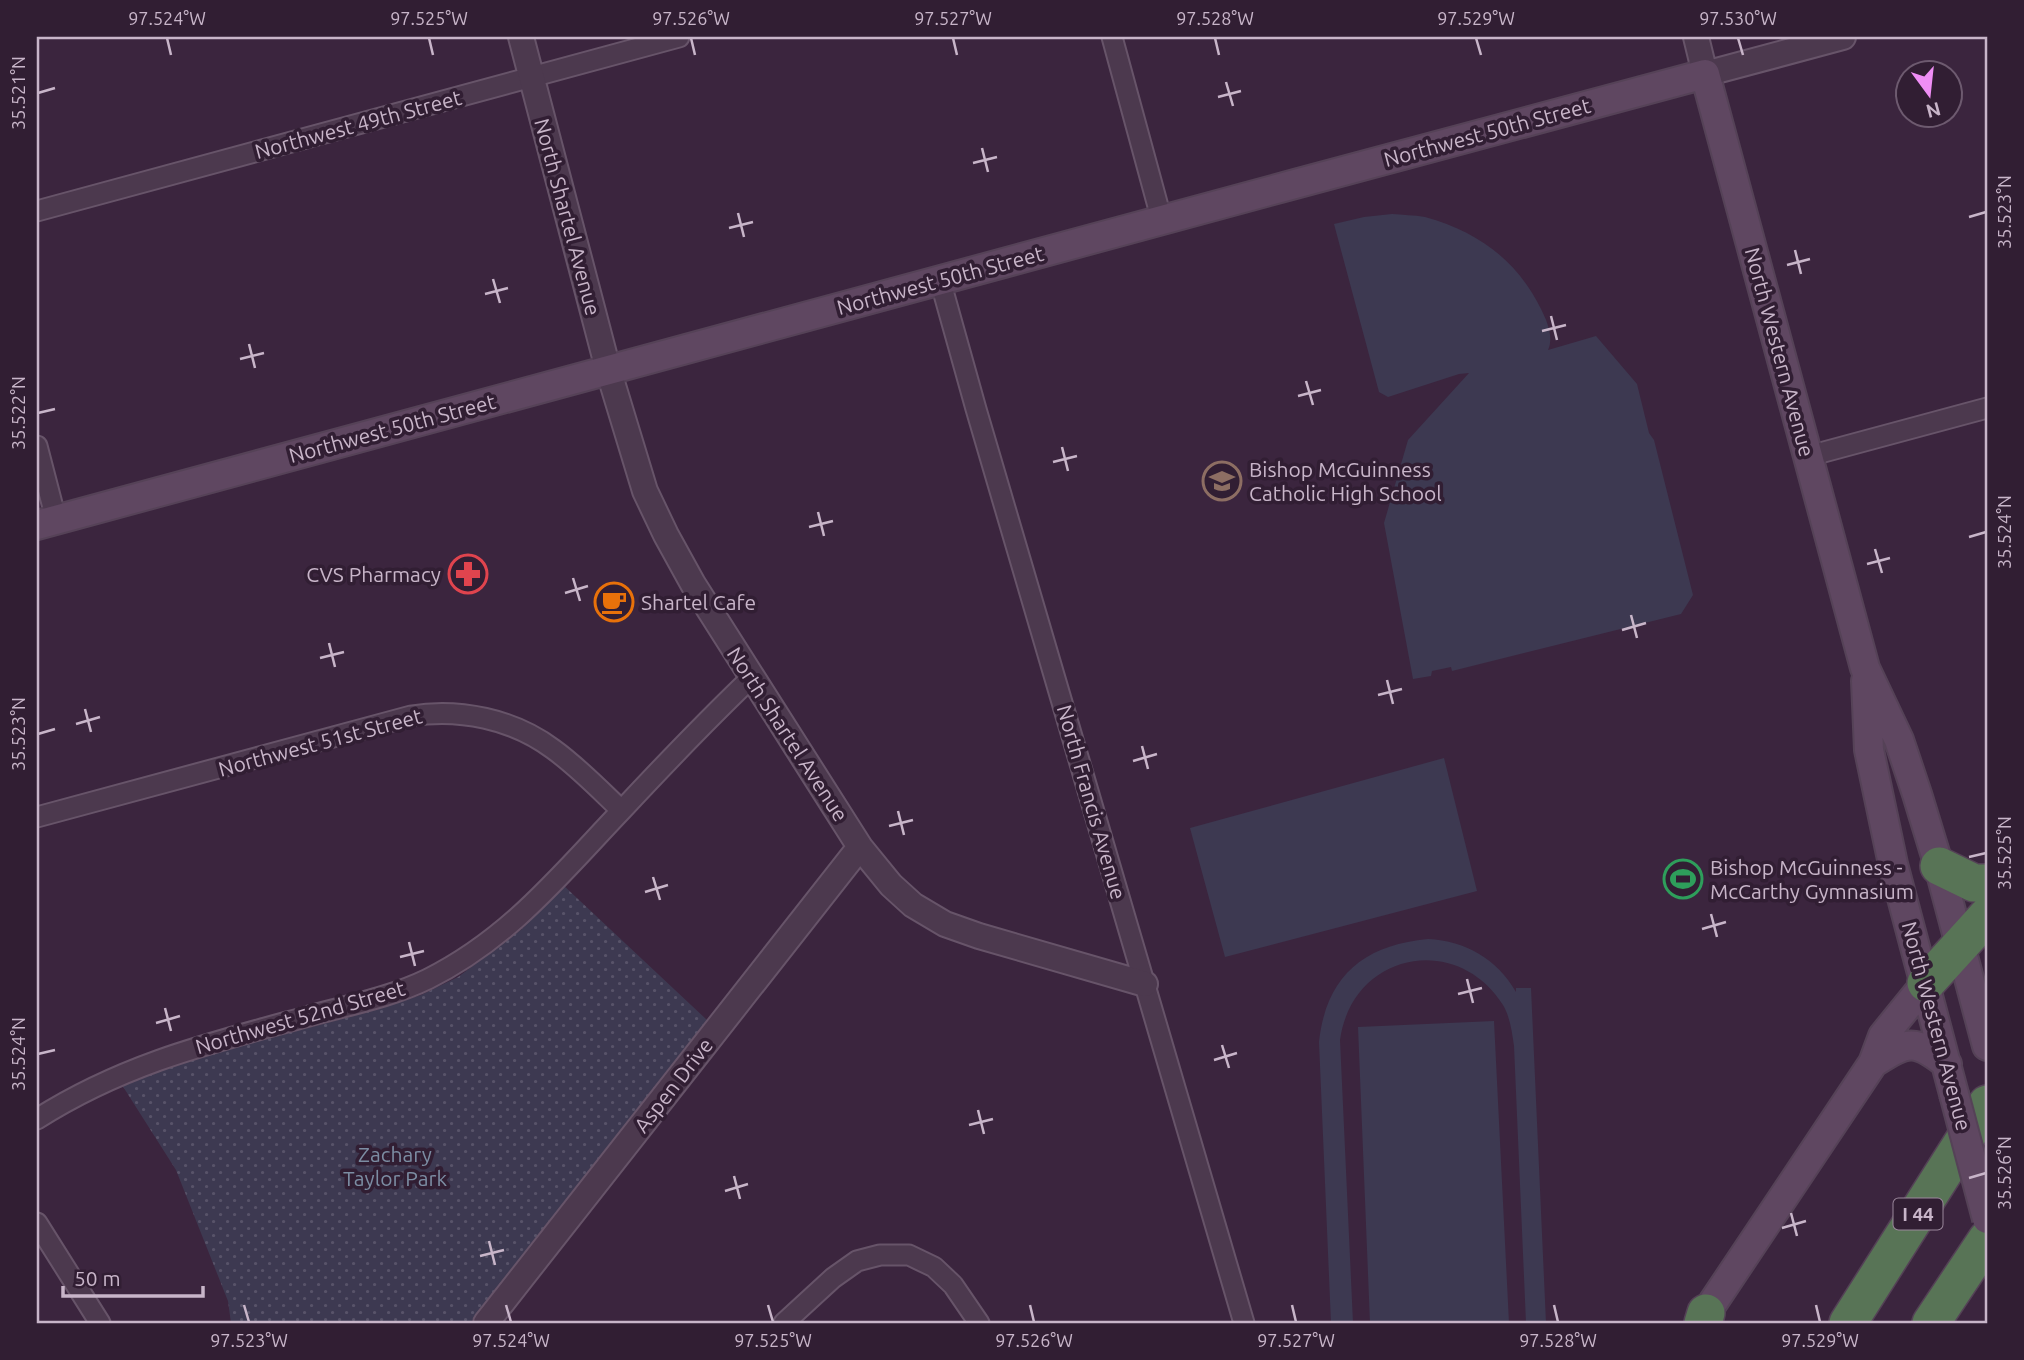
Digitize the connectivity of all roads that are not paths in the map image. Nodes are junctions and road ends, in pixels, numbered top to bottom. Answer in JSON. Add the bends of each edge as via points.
{"nodes":[{"id":1,"x":521,"y":37,"type":"edge"},
{"id":2,"x":679,"y":37,"type":"edge"},
{"id":3,"x":1112,"y":37,"type":"edge"},
{"id":4,"x":1696,"y":37,"type":"edge"},
{"id":5,"x":1843,"y":37,"type":"edge"},
{"id":6,"x":1705,"y":75,"type":"junction"},
{"id":7,"x":532,"y":76,"type":"junction"},
{"id":8,"x":37,"y":211,"type":"edge"},
{"id":9,"x":1162,"y":221,"type":"junction"},
{"id":10,"x":940,"y":280,"type":"junction"},
{"id":11,"x":608,"y":369,"type":"junction"},
{"id":12,"x":1987,"y":408,"type":"edge"},
{"id":13,"x":37,"y":446,"type":"edge"},
{"id":14,"x":1809,"y":456,"type":"junction"},
{"id":15,"x":46,"y":522,"type":"edge"},
{"id":16,"x":1865,"y":668,"type":"junction"},
{"id":17,"x":751,"y":678,"type":"junction"},
{"id":18,"x":621,"y":810,"type":"junction"},
{"id":19,"x":37,"y":817,"type":"edge"},
{"id":20,"x":860,"y":847,"type":"junction"},
{"id":21,"x":1939,"y":866,"type":"junction"},
{"id":22,"x":1987,"y":883,"type":"edge"},
{"id":23,"x":1987,"y":916,"type":"edge"},
{"id":24,"x":1960,"y":945,"type":"junction"},
{"id":25,"x":1926,"y":983,"type":"junction"},
{"id":26,"x":1146,"y":984,"type":"junction"},
{"id":27,"x":1936,"y":1022,"type":"junction"},
{"id":28,"x":1883,"y":1036,"type":"junction"},
{"id":29,"x":1985,"y":1050,"type":"edge"},
{"id":30,"x":1873,"y":1063,"type":"junction"},
{"id":31,"x":1947,"y":1064,"type":"junction"},
{"id":32,"x":1971,"y":1099,"type":"edge"},
{"id":33,"x":37,"y":1119,"type":"edge"},
{"id":34,"x":1987,"y":1132,"type":"edge"},
{"id":35,"x":1987,"y":1219,"type":"edge"},
{"id":36,"x":37,"y":1223,"type":"edge"},
{"id":37,"x":1905,"y":1234,"type":"junction"},
{"id":38,"x":1987,"y":1238,"type":"edge"},
{"id":39,"x":1703,"y":1320,"type":"edge"},
{"id":40,"x":100,"y":1323,"type":"edge"},
{"id":41,"x":486,"y":1323,"type":"edge"},
{"id":42,"x":784,"y":1323,"type":"edge"},
{"id":43,"x":979,"y":1323,"type":"edge"},
{"id":44,"x":1244,"y":1323,"type":"edge"},
{"id":45,"x":1848,"y":1323,"type":"edge"},
{"id":46,"x":1931,"y":1323,"type":"edge"}],
"edges":[{"from":1,"to":7,"type":"street","name":"North Shartel Avenue"},
{"from":2,"to":7,"type":"street","name":"Northwest 49th Street"},
{"from":3,"to":9,"type":"street"},
{"from":4,"to":6,"type":"street","name":"North Western Avenue"},
{"from":5,"to":6,"type":"street","name":"Northwest 50th Street"},
{"from":6,"to":9,"type":"main road","name":"Northwest 50th Street"},
{"from":6,"to":14,"type":"main road","name":"North Western Avenue"},
{"from":7,"to":8,"type":"street","name":"Northwest 49th Street"},
{"from":7,"to":11,"type":"street","name":"North Shartel Avenue"},
{"from":9,"to":10,"type":"main road","name":"Northwest 50th Street"},
{"from":10,"to":11,"type":"main road","name":"Northwest 50th Street"},
{"from":10,"to":26,"type":"street","name":"North Francis Avenue"},
{"from":11,"to":15,"type":"main road","name":"Northwest 50th Street"},
{"from":11,"to":17,"type":"street","name":"North Shartel Avenue","via":[[632,454],[656,516]]},
{"from":12,"to":14,"type":"street"},
{"from":13,"to":15,"type":"street"},
{"from":14,"to":16,"type":"main road","name":"North Western Avenue"},
{"from":16,"to":21,"type":"main road","name":"North Western Avenue","via":[[1899,740]]},
{"from":16,"to":25,"type":"main road","name":"North Western Avenue","via":[[1869,750],[1893,864]]},
{"from":17,"to":18,"type":"street","name":"Northwest 52nd Street"},
{"from":17,"to":20,"type":"street","name":"North Shartel Avenue"},
{"from":18,"to":19,"type":"street","name":"Northwest 51st Street","via":[[579,769],[523,732],[492,720],[434,712]]},
{"from":18,"to":33,"type":"street","name":"Northwest 52nd Street","via":[[520,917],[482,947],[426,979],[382,996],[138,1066]]},
{"from":20,"to":26,"type":"street","name":"North Shartel Avenue","via":[[891,885],[945,924]]},
{"from":20,"to":41,"type":"street","name":"Aspen Drive"},
{"from":21,"to":22,"type":"highway","via":[[1974,883]]},
{"from":21,"to":24,"type":"main road","name":"North Western Avenue"},
{"from":23,"to":24,"type":"highway"},
{"from":24,"to":25,"type":"highway"},
{"from":24,"to":29,"type":"main road","name":"North Western Avenue"},
{"from":25,"to":27,"type":"main road","name":"North Western Avenue"},
{"from":25,"to":28,"type":"main road"},
{"from":26,"to":44,"type":"street","name":"North Francis Avenue"},
{"from":27,"to":28,"type":"main road","via":[[1920,1022]]},
{"from":27,"to":29,"type":"main road","via":[[1954,1028]]},
{"from":27,"to":31,"type":"main road","name":"North Western Avenue"},
{"from":28,"to":30,"type":"main road"},
{"from":30,"to":31,"type":"main road","via":[[1913,1045],[1927,1048]]},
{"from":30,"to":39,"type":"main road"},
{"from":31,"to":32,"type":"main road","name":"North Western Avenue"},
{"from":32,"to":35,"type":"main road","name":"North Western Avenue","bridge":true},
{"from":32,"to":37,"type":"highway","number":"I 44"},
{"from":34,"to":37,"type":"highway"},
{"from":36,"to":40,"type":"street"},
{"from":37,"to":45,"type":"highway","number":"I 44"},
{"from":38,"to":46,"type":"highway"},
{"from":42,"to":43,"type":"street","via":[[833,1278],[857,1261],[880,1255],[909,1255],[934,1266]]}]}
